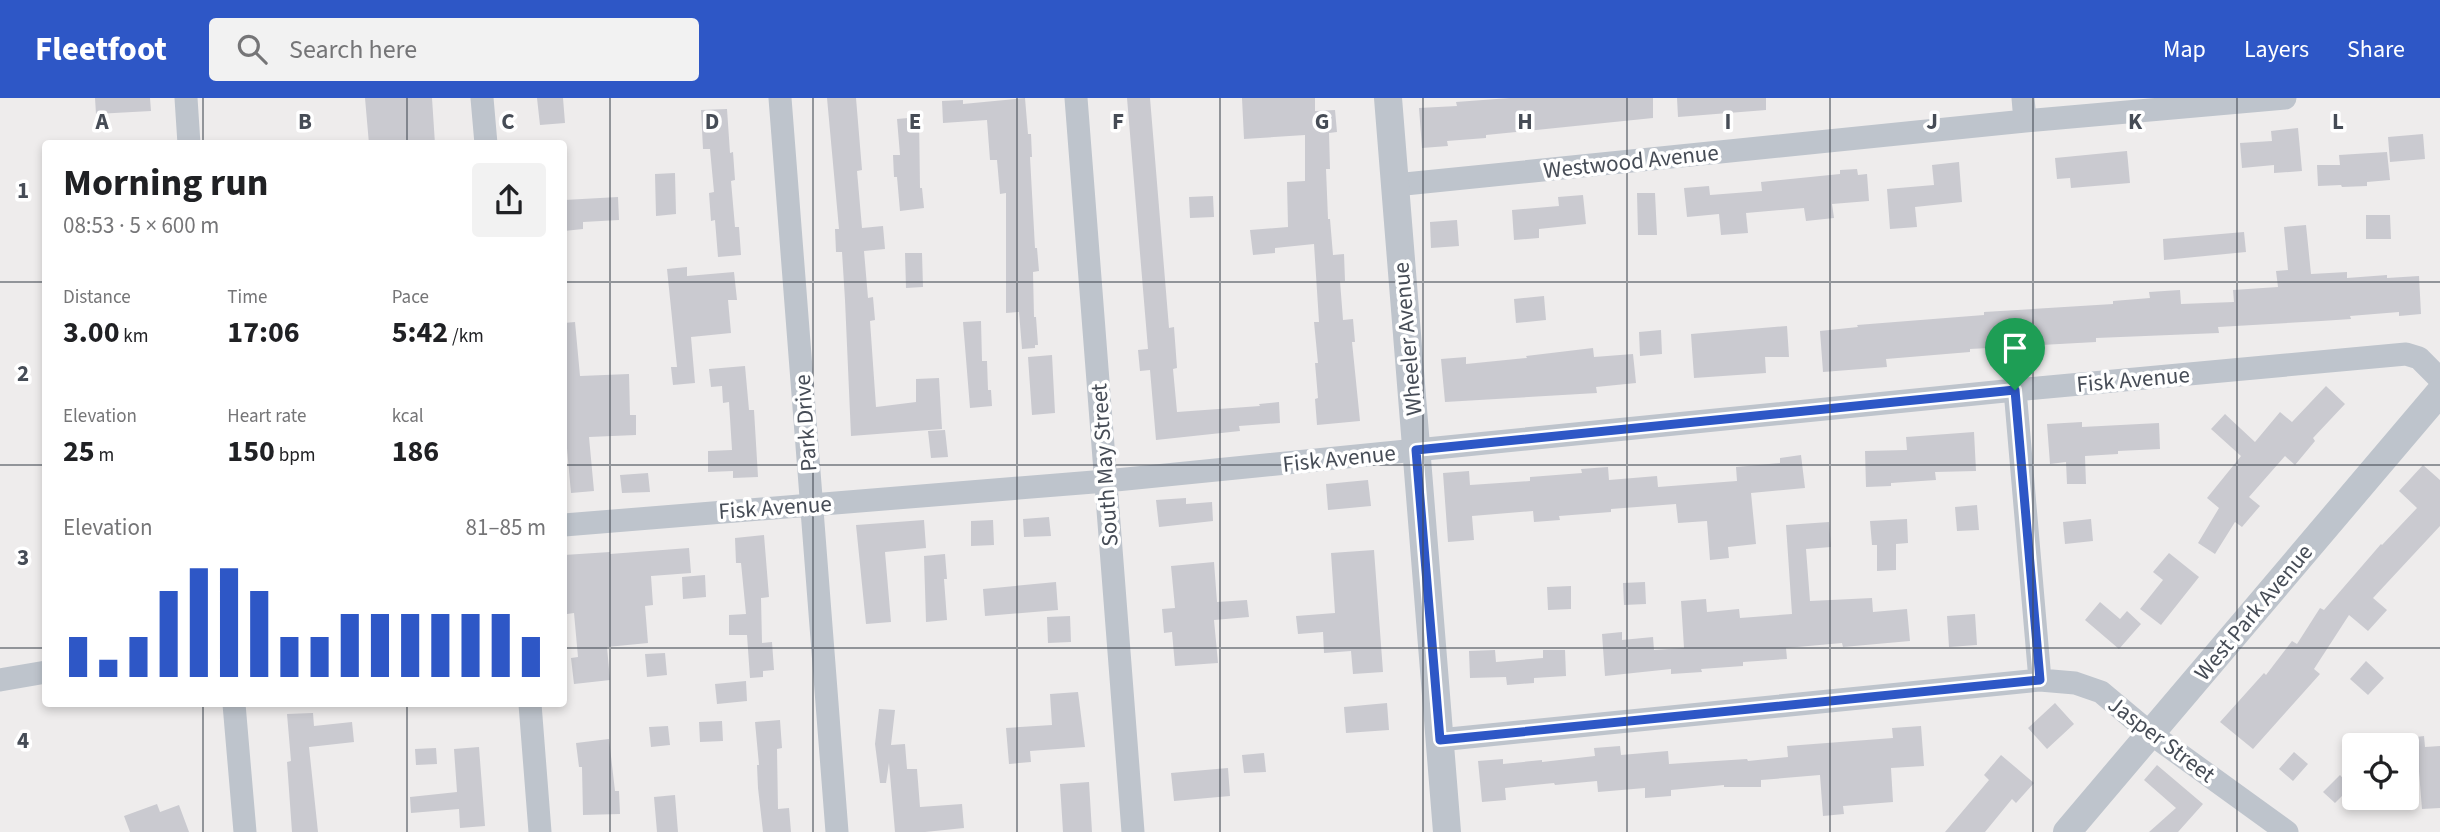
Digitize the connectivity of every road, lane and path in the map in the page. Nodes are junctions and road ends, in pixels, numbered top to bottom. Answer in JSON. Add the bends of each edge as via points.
{"nodes":[{"id":1,"x":186,"y":98,"type":"edge"},
{"id":2,"x":482,"y":98,"type":"edge"},
{"id":3,"x":780,"y":98,"type":"edge"},
{"id":4,"x":1076,"y":98,"type":"edge"},
{"id":5,"x":1388,"y":98,"type":"edge"},
{"id":6,"x":2024,"y":98,"type":"edge"},
{"id":7,"x":2286,"y":98,"type":"edge"},
{"id":8,"x":2025,"y":121,"type":"junction"},
{"id":9,"x":189,"y":140,"type":"edge"},
{"id":10,"x":486,"y":140,"type":"edge"},
{"id":11,"x":1395,"y":185,"type":"junction"},
{"id":12,"x":2440,"y":379,"type":"edge"},
{"id":13,"x":2015,"y":390,"type":"junction"},
{"id":14,"x":2440,"y":392,"type":"edge"},
{"id":15,"x":1416,"y":450,"type":"junction"},
{"id":16,"x":1106,"y":481,"type":"junction"},
{"id":17,"x":812,"y":505,"type":"junction"},
{"id":18,"x":567,"y":525,"type":"edge"},
{"id":19,"x":42,"y":673,"type":"edge"},
{"id":20,"x":0,"y":680,"type":"edge"},
{"id":21,"x":2040,"y":680,"type":"junction"},
{"id":22,"x":234,"y":707,"type":"edge"},
{"id":23,"x":530,"y":707,"type":"edge"},
{"id":24,"x":2150,"y":733,"type":"junction"},
{"id":25,"x":1440,"y":740,"type":"junction"},
{"id":26,"x":245,"y":832,"type":"edge"},
{"id":27,"x":540,"y":832,"type":"edge"},
{"id":28,"x":837,"y":832,"type":"edge"},
{"id":29,"x":1133,"y":832,"type":"edge"},
{"id":30,"x":1447,"y":832,"type":"edge"},
{"id":31,"x":2067,"y":832,"type":"edge"},
{"id":32,"x":2287,"y":832,"type":"edge"}],
"edges":[{"from":1,"to":9,"type":"street"},
{"from":2,"to":10,"type":"street"},
{"from":3,"to":17,"type":"street","name":"Park Drive"},
{"from":4,"to":16,"type":"street","name":"South May Street"},
{"from":5,"to":11,"type":"street","name":"Wheeler Avenue"},
{"from":6,"to":8,"type":"street"},
{"from":7,"to":8,"type":"street","name":"Westwood Avenue"},
{"from":8,"to":11,"type":"street","name":"Westwood Avenue"},
{"from":11,"to":15,"type":"street","name":"Wheeler Avenue"},
{"from":12,"to":13,"type":"street","name":"Fisk Avenue","via":[[2419,358],[2406,354]]},
{"from":13,"to":15,"type":"street","name":"Fisk Avenue"},
{"from":13,"to":21,"type":"street"},
{"from":14,"to":24,"type":"street","name":"West Park Avenue"},
{"from":15,"to":16,"type":"street","name":"Fisk Avenue"},
{"from":15,"to":25,"type":"street","name":"Wheeler Avenue"},
{"from":16,"to":17,"type":"street","name":"Fisk Avenue"},
{"from":16,"to":29,"type":"street","name":"South May Street"},
{"from":17,"to":18,"type":"street","name":"Fisk Avenue"},
{"from":17,"to":28,"type":"street","name":"Park Drive"},
{"from":19,"to":20,"type":"street"},
{"from":21,"to":24,"type":"street","name":"Jasper Street","via":[[2075,683],[2101,692]]},
{"from":21,"to":25,"type":"street","name":"Jasper Street"},
{"from":22,"to":26,"type":"street"},
{"from":23,"to":27,"type":"street"},
{"from":24,"to":31,"type":"street","name":"West Park Avenue"},
{"from":24,"to":32,"type":"street","name":"Jasper Street"},
{"from":25,"to":30,"type":"street","name":"Wheeler Avenue"}]}
